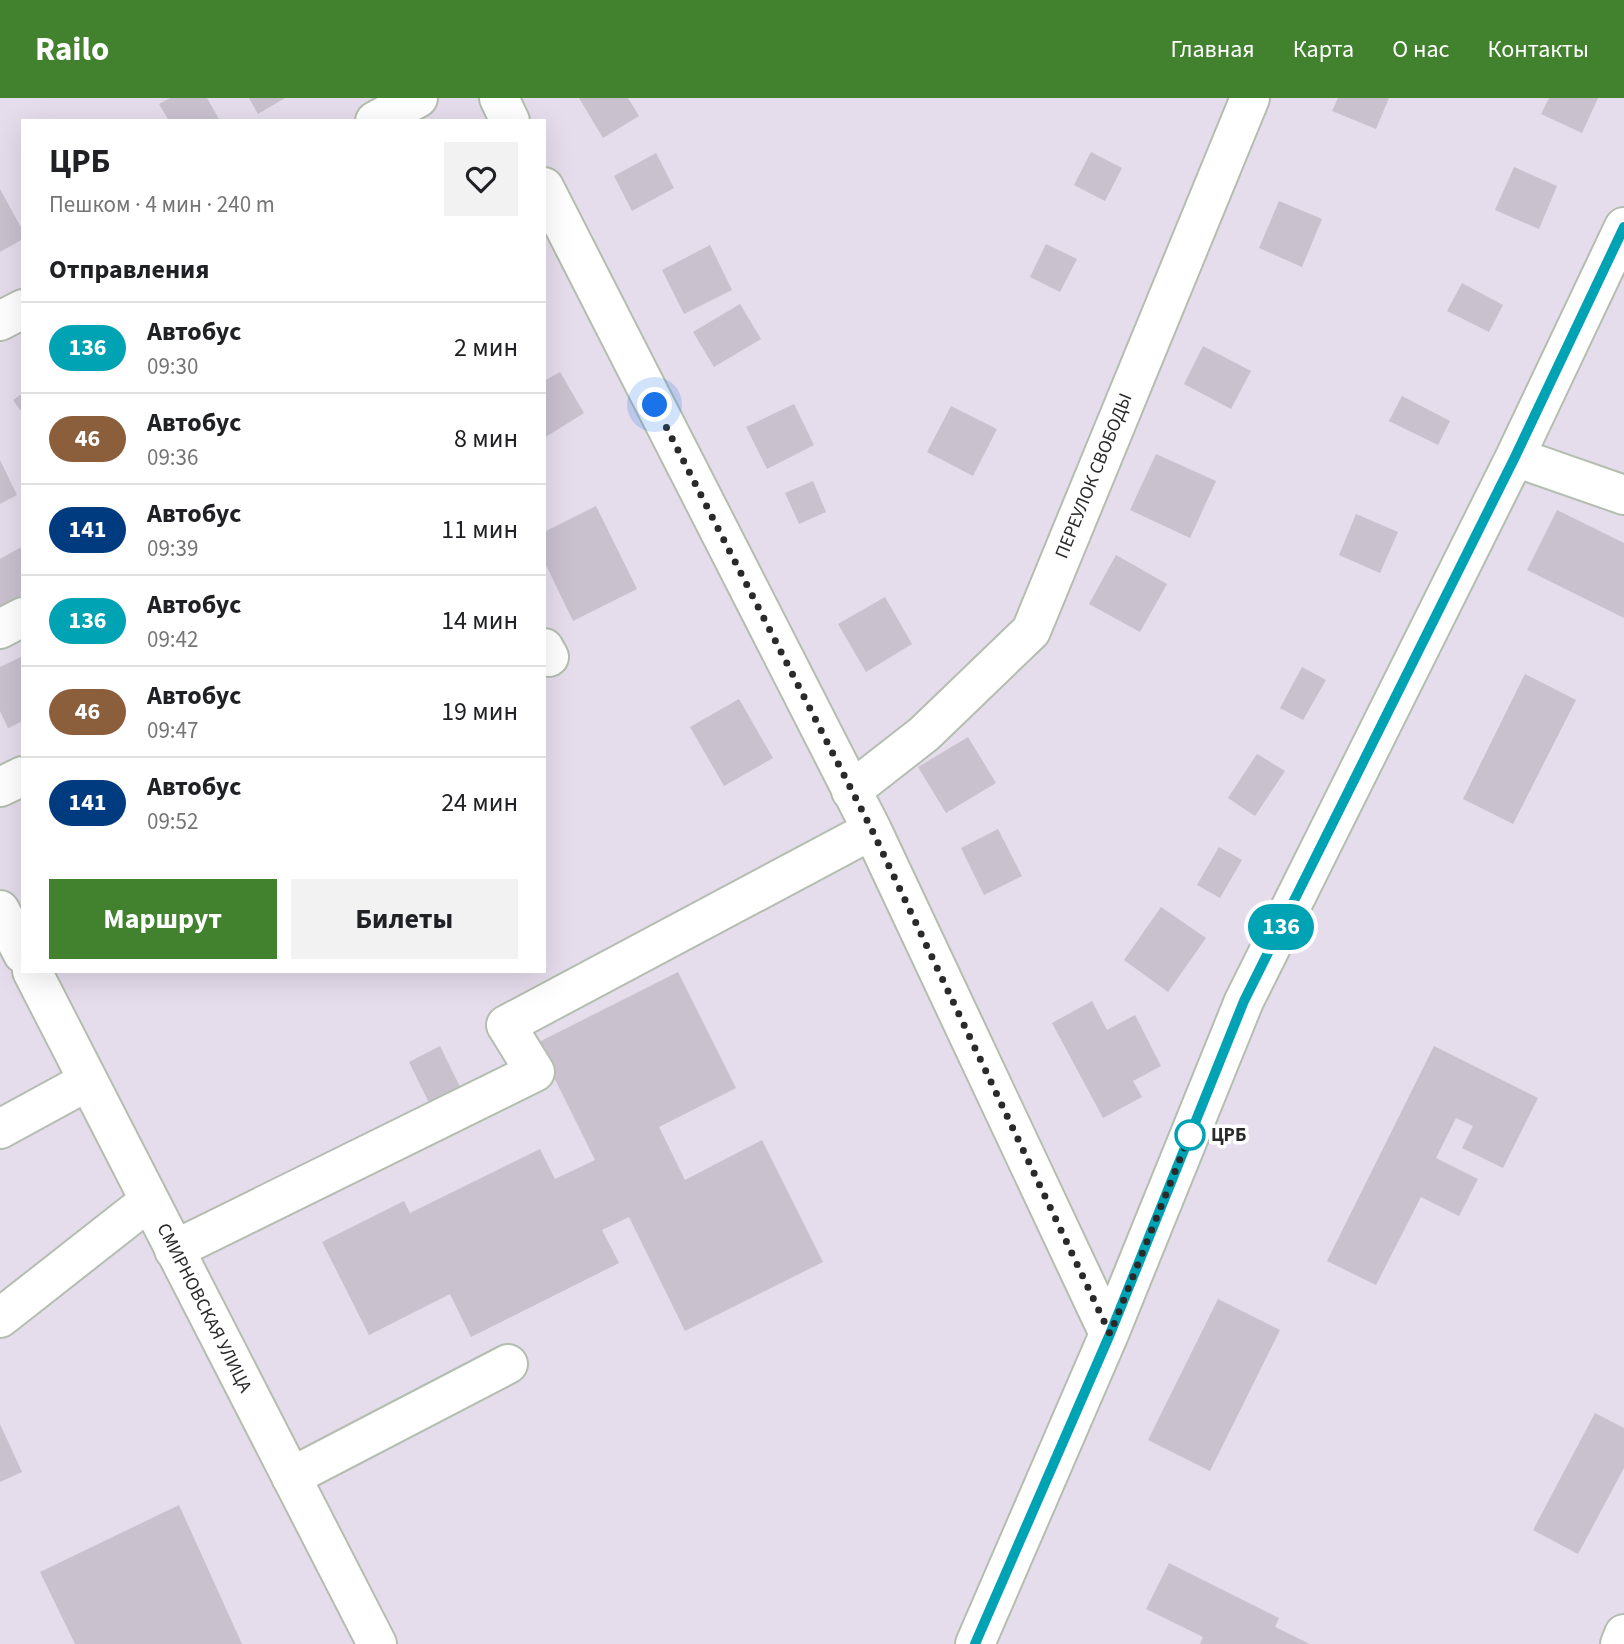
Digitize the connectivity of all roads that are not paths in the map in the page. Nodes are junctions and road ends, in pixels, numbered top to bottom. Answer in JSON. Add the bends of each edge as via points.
{"nodes":[{"id":1,"x":418,"y":98,"type":"edge"},
{"id":2,"x":499,"y":98,"type":"edge"},
{"id":3,"x":1250,"y":98,"type":"edge"},
{"id":4,"x":379,"y":119,"type":"edge"},
{"id":5,"x":509,"y":119,"type":"edge"},
{"id":6,"x":546,"y":191,"type":"edge"},
{"id":7,"x":1624,"y":227,"type":"edge"},
{"id":8,"x":21,"y":310,"type":"edge"},
{"id":9,"x":0,"y":321,"type":"edge"},
{"id":10,"x":1515,"y":457,"type":"junction"},
{"id":11,"x":1624,"y":495,"type":"edge"},
{"id":12,"x":21,"y":618,"type":"edge"},
{"id":13,"x":0,"y":629,"type":"edge"},
{"id":14,"x":21,"y":777,"type":"edge"},
{"id":15,"x":0,"y":787,"type":"edge"},
{"id":16,"x":851,"y":791,"type":"junction"},
{"id":17,"x":872,"y":830,"type":"junction"},
{"id":18,"x":1,"y":913,"type":"edge"},
{"id":19,"x":21,"y":950,"type":"edge"},
{"id":20,"x":33,"y":973,"type":"edge"},
{"id":21,"x":88,"y":1081,"type":"junction"},
{"id":22,"x":0,"y":1129,"type":"edge"},
{"id":23,"x":149,"y":1200,"type":"junction"},
{"id":24,"x":174,"y":1250,"type":"junction"},
{"id":25,"x":0,"y":1318,"type":"edge"},
{"id":26,"x":1110,"y":1334,"type":"junction"},
{"id":27,"x":508,"y":1364,"type":"dead end"},
{"id":28,"x":291,"y":1477,"type":"junction"},
{"id":29,"x":1624,"y":1634,"type":"edge"},
{"id":30,"x":377,"y":1644,"type":"edge"},
{"id":31,"x":975,"y":1644,"type":"edge"},
{"id":32,"x":1619,"y":1644,"type":"edge"}],
"edges":[{"from":1,"to":4,"type":"street"},
{"from":2,"to":5,"type":"street"},
{"from":3,"to":16,"type":"street","name":"ПЕРЕУЛОК СВОБОДЫ","via":[[1031,631],[924,734]]},
{"from":6,"to":16,"type":"street"},
{"from":7,"to":10,"type":"street"},
{"from":8,"to":9,"type":"street"},
{"from":10,"to":11,"type":"street"},
{"from":10,"to":26,"type":"street","via":[[1244,1001]]},
{"from":12,"to":13,"type":"street"},
{"from":14,"to":15,"type":"street"},
{"from":16,"to":17,"type":"street"},
{"from":17,"to":24,"type":"street","via":[[506,1025],[535,1072]]},
{"from":17,"to":26,"type":"street"},
{"from":18,"to":19,"type":"street"},
{"from":20,"to":21,"type":"street","name":"СМИРНОВСКАЯ УЛИЦА"},
{"from":21,"to":22,"type":"street"},
{"from":21,"to":23,"type":"street","name":"СМИРНОВСКАЯ УЛИЦА"},
{"from":23,"to":24,"type":"street","name":"СМИРНОВСКАЯ УЛИЦА"},
{"from":23,"to":25,"type":"street"},
{"from":24,"to":28,"type":"street","name":"СМИРНОВСКАЯ УЛИЦА"},
{"from":26,"to":31,"type":"street"},
{"from":27,"to":28,"type":"street"},
{"from":28,"to":30,"type":"street","name":"СМИРНОВСКАЯ УЛИЦА"},
{"from":29,"to":32,"type":"street"}]}
